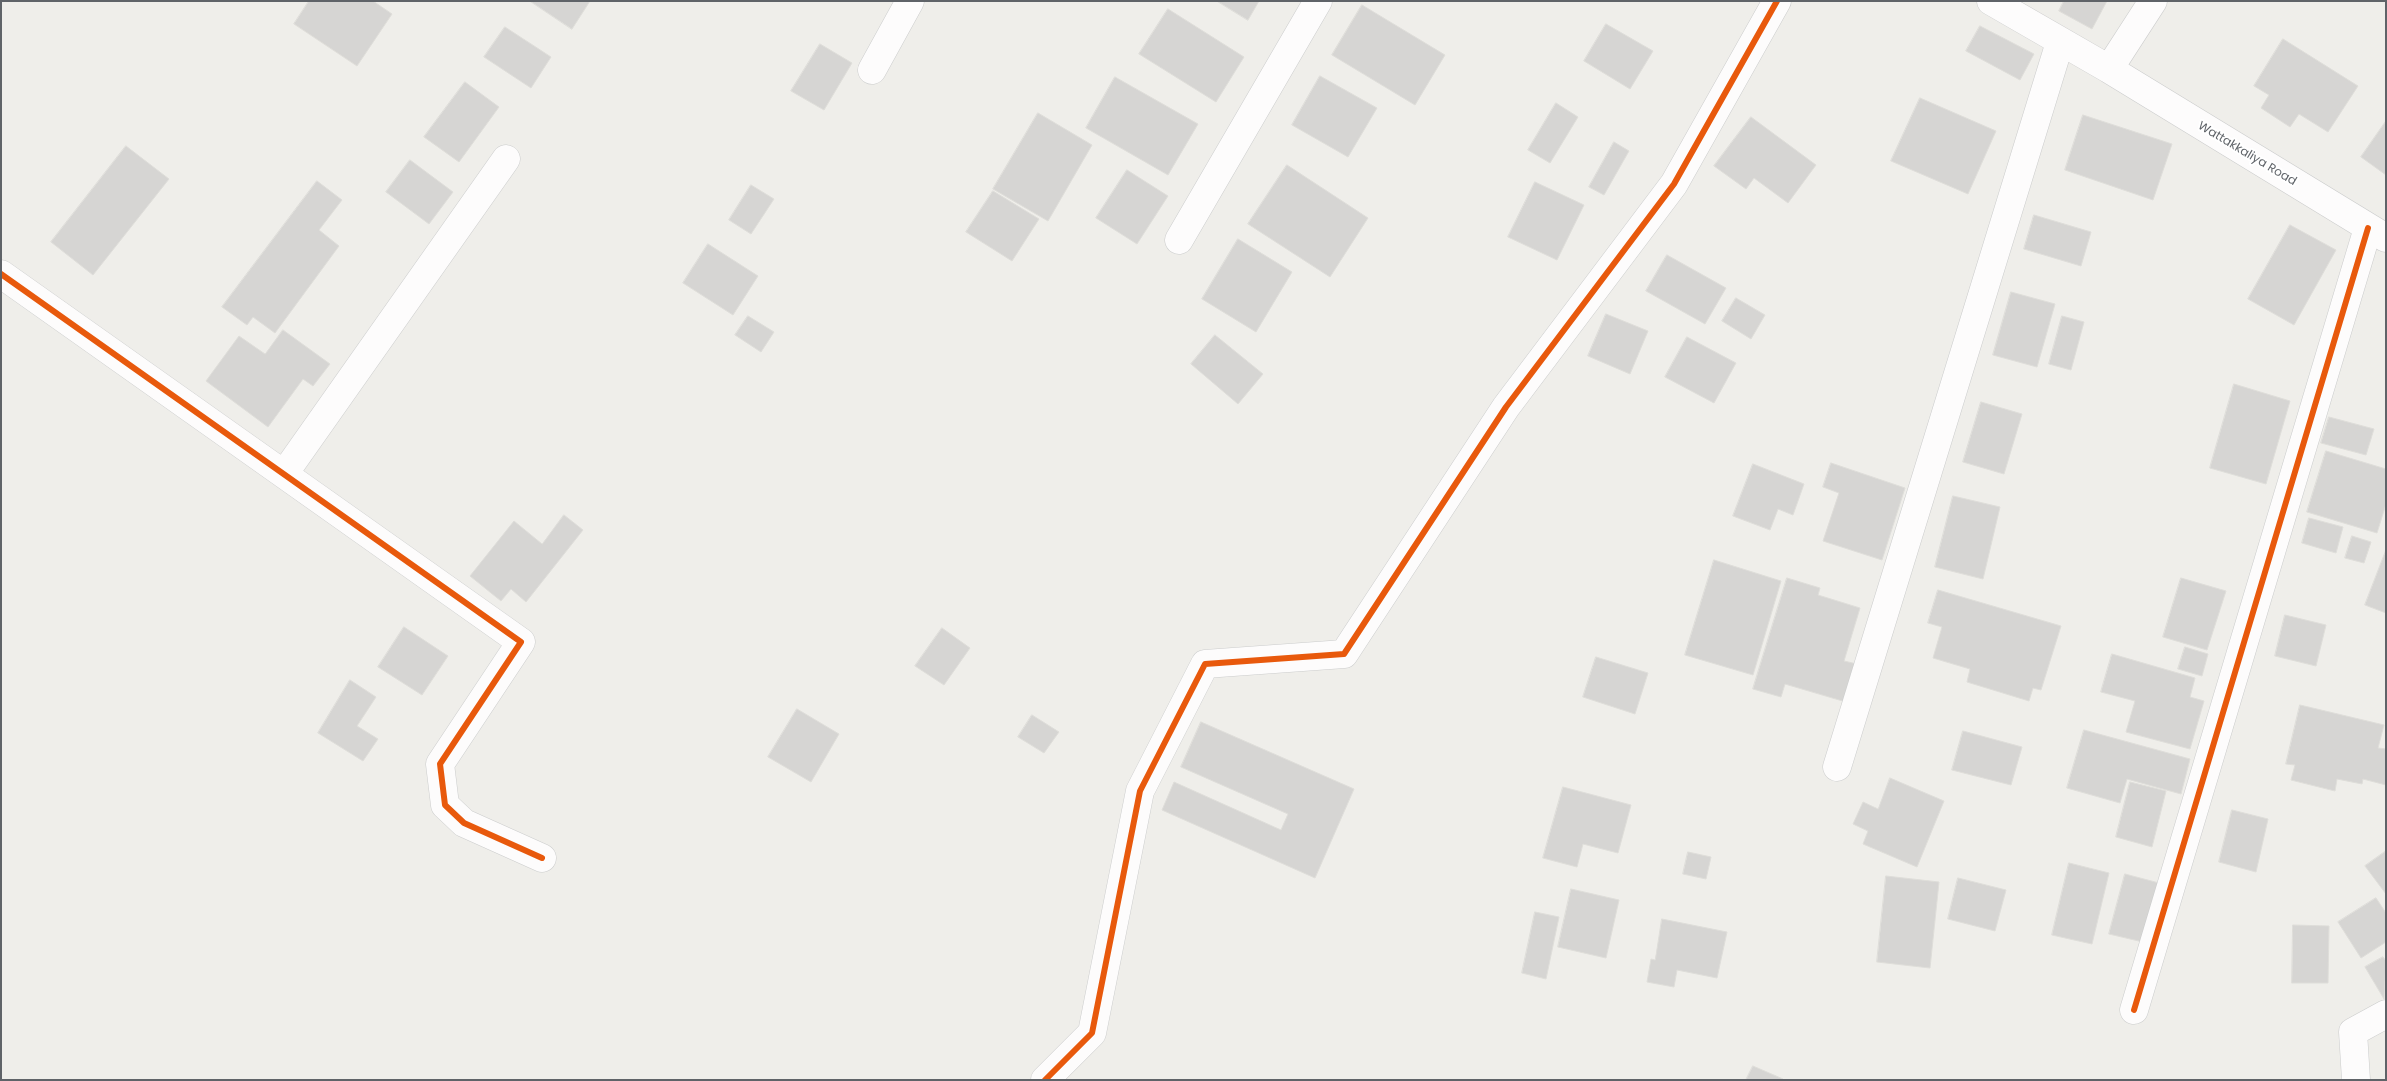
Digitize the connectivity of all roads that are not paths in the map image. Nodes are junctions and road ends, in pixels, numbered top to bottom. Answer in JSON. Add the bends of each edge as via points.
{"nodes":[{"id":1,"x":910,"y":1,"type":"edge"},
{"id":2,"x":1318,"y":1,"type":"edge"},
{"id":3,"x":1776,"y":1,"type":"edge"},
{"id":4,"x":1991,"y":1,"type":"edge"},
{"id":5,"x":2154,"y":1,"type":"edge"},
{"id":6,"x":2060,"y":42,"type":"junction"},
{"id":7,"x":872,"y":70,"type":"dead end"},
{"id":8,"x":2109,"y":70,"type":"junction"},
{"id":9,"x":506,"y":159,"type":"dead end"},
{"id":10,"x":2377,"y":233,"type":"edge"},
{"id":11,"x":1179,"y":240,"type":"dead end"},
{"id":12,"x":1,"y":274,"type":"edge"},
{"id":13,"x":284,"y":474,"type":"junction"},
{"id":14,"x":1837,"y":767,"type":"dead end"},
{"id":15,"x":542,"y":858,"type":"dead end"},
{"id":16,"x":2134,"y":1010,"type":"dead end"},
{"id":17,"x":2386,"y":1014,"type":"edge"},
{"id":18,"x":1045,"y":1080,"type":"edge"},
{"id":19,"x":2356,"y":1080,"type":"edge"}],
"edges":[{"from":1,"to":7,"type":"street"},
{"from":2,"to":11,"type":"street"},
{"from":3,"to":18,"type":"street","via":[[1674,184],[1506,407],[1344,654],[1205,664],[1140,791],[1092,1033]]},
{"from":4,"to":6,"type":"street","name":"Wattakkaliya Road"},
{"from":5,"to":8,"type":"street"},
{"from":6,"to":8,"type":"street","name":"Wattakkaliya Road"},
{"from":6,"to":14,"type":"street"},
{"from":8,"to":10,"type":"street","name":"Wattakkaliya Road"},
{"from":9,"to":13,"type":"street"},
{"from":10,"to":16,"type":"street"},
{"from":12,"to":13,"type":"street"},
{"from":13,"to":15,"type":"street","via":[[520,642],[440,764],[444,804],[464,823]]},
{"from":17,"to":19,"type":"street","via":[[2353,1032]]}]}
